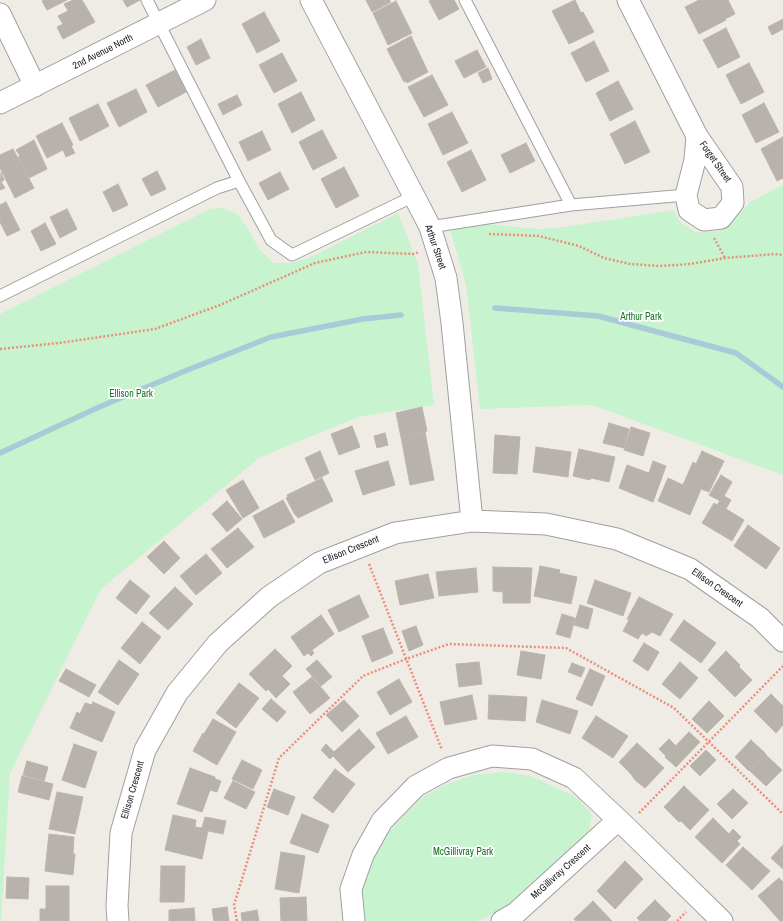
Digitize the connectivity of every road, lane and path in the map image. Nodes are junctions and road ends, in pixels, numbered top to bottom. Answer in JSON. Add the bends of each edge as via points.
{"nodes":[{"id":1,"x":146,"y":0,"type":"edge"},
{"id":2,"x":205,"y":0,"type":"edge"},
{"id":3,"x":311,"y":0,"type":"edge"},
{"id":4,"x":465,"y":0,"type":"edge"},
{"id":5,"x":628,"y":0,"type":"edge"},
{"id":6,"x":0,"y":14,"type":"edge"},
{"id":7,"x":158,"y":24,"type":"junction"},
{"id":8,"x":35,"y":86,"type":"junction"},
{"id":9,"x":0,"y":103,"type":"edge"},
{"id":10,"x":697,"y":136,"type":"junction"},
{"id":11,"x":239,"y":181,"type":"junction"},
{"id":12,"x":686,"y":195,"type":"junction"},
{"id":13,"x":414,"y":196,"type":"junction"},
{"id":14,"x":571,"y":206,"type":"junction"},
{"id":15,"x":485,"y":234,"type":"dead end"},
{"id":16,"x":432,"y":235,"type":"junction"},
{"id":17,"x":783,"y":255,"type":"edge"},
{"id":18,"x":0,"y":296,"type":"edge"},
{"id":19,"x":0,"y":349,"type":"edge"},
{"id":20,"x":472,"y":521,"type":"junction"},
{"id":21,"x":362,"y":546,"type":"junction"},
{"id":22,"x":783,"y":641,"type":"edge"},
{"id":23,"x":406,"y":659,"type":"junction"},
{"id":24,"x":783,"y":666,"type":"edge"},
{"id":25,"x":709,"y":742,"type":"junction"},
{"id":26,"x":449,"y":768,"type":"junction"},
{"id":27,"x":783,"y":814,"type":"edge"},
{"id":28,"x":622,"y":823,"type":"junction"},
{"id":29,"x":118,"y":921,"type":"edge"},
{"id":30,"x":237,"y":921,"type":"edge"},
{"id":31,"x":354,"y":921,"type":"edge"},
{"id":32,"x":502,"y":921,"type":"edge"},
{"id":33,"x":722,"y":921,"type":"edge"}],
"edges":[{"from":1,"to":7,"type":"lane"},
{"from":2,"to":7,"type":"street","name":"2nd Avenue North"},
{"from":3,"to":13,"type":"street","name":"Arthur Street"},
{"from":4,"to":14,"type":"lane"},
{"from":5,"to":10,"type":"street","name":"Forget Street"},
{"from":6,"to":8,"type":"street"},
{"from":7,"to":8,"type":"street","name":"2nd Avenue North"},
{"from":7,"to":11,"type":"lane"},
{"from":8,"to":9,"type":"street","name":"2nd Avenue North"},
{"from":10,"to":12,"type":"street","name":"Forget Street","via":[[695,160]]},
{"from":10,"to":12,"type":"street","name":"Forget Street","via":[[732,186],[733,203],[721,218],[704,220],[689,210]]},
{"from":11,"to":13,"type":"lane","via":[[271,240],[292,255]]},
{"from":11,"to":18,"type":"lane","via":[[217,188]]},
{"from":12,"to":14,"type":"lane"},
{"from":13,"to":16,"type":"street","name":"Arthur Street"},
{"from":14,"to":16,"type":"lane"},
{"from":15,"to":17,"type":"path","via":[[539,236],[579,246],[604,258],[630,264],[658,266]]},
{"from":16,"to":19,"type":"path","via":[[415,254],[366,252],[315,263],[220,305],[155,329]]},
{"from":16,"to":20,"type":"street","name":"Arthur Street","via":[[446,278]]},
{"from":20,"to":21,"type":"street","name":"Ellison Crescent","via":[[395,533]]},
{"from":20,"to":22,"type":"street","name":"Ellison Crescent","via":[[546,524],[617,539],[690,569],[760,618]]},
{"from":21,"to":23,"type":"path"},
{"from":21,"to":29,"type":"street","name":"Ellison Crescent","via":[[319,563],[269,597],[218,643],[177,693],[144,750],[121,833]]},
{"from":23,"to":25,"type":"path","via":[[449,644],[566,648],[674,708]]},
{"from":23,"to":26,"type":"path"},
{"from":23,"to":30,"type":"path","via":[[363,676],[279,758],[234,905]]},
{"from":24,"to":25,"type":"path"},
{"from":25,"to":27,"type":"path"},
{"from":25,"to":28,"type":"path"},
{"from":26,"to":28,"type":"street","via":[[492,756],[532,759],[574,778]]},
{"from":26,"to":31,"type":"street","via":[[416,786],[382,821],[363,855],[351,889]]},
{"from":28,"to":32,"type":"street","name":"McGillivray Crescent","via":[[516,913]]},
{"from":28,"to":33,"type":"street"}]}
